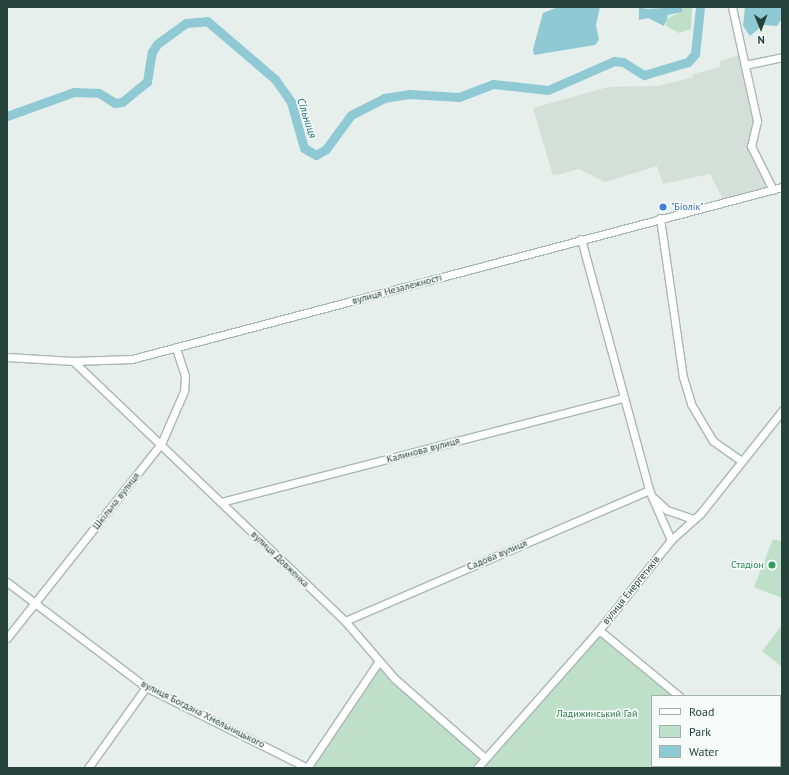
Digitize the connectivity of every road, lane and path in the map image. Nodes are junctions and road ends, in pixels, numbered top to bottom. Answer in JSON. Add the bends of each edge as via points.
{"nodes":[{"id":1,"x":732,"y":7,"type":"edge"},
{"id":2,"x":782,"y":57,"type":"edge"},
{"id":3,"x":745,"y":65,"type":"junction"},
{"id":4,"x":779,"y":189,"type":"edge"},
{"id":5,"x":660,"y":218,"type":"junction"},
{"id":6,"x":581,"y":239,"type":"junction"},
{"id":7,"x":176,"y":348,"type":"junction"},
{"id":8,"x":7,"y":358,"type":"edge"},
{"id":9,"x":73,"y":361,"type":"junction"},
{"id":10,"x":624,"y":398,"type":"junction"},
{"id":11,"x":782,"y":411,"type":"edge"},
{"id":12,"x":161,"y":444,"type":"junction"},
{"id":13,"x":742,"y":461,"type":"junction"},
{"id":14,"x":651,"y":493,"type":"junction"},
{"id":15,"x":221,"y":502,"type":"junction"},
{"id":16,"x":693,"y":519,"type":"junction"},
{"id":17,"x":671,"y":540,"type":"junction"},
{"id":18,"x":7,"y":582,"type":"edge"},
{"id":19,"x":34,"y":604,"type":"junction"},
{"id":20,"x":345,"y":621,"type":"junction"},
{"id":21,"x":599,"y":630,"type":"junction"},
{"id":22,"x":7,"y":638,"type":"edge"},
{"id":23,"x":379,"y":661,"type":"junction"},
{"id":24,"x":146,"y":687,"type":"junction"},
{"id":25,"x":678,"y":695,"type":"edge"},
{"id":26,"x":485,"y":758,"type":"junction"},
{"id":27,"x":88,"y":768,"type":"edge"},
{"id":28,"x":308,"y":768,"type":"edge"},
{"id":29,"x":477,"y":768,"type":"edge"}],
"edges":[{"from":1,"to":3,"type":"street"},
{"from":2,"to":3,"type":"street"},
{"from":3,"to":4,"type":"street","via":[[758,121],[752,146]]},
{"from":4,"to":5,"type":"street","name":"вулиця Незалежності","via":[[726,205]]},
{"from":5,"to":6,"type":"street","name":"вулиця Незалежності"},
{"from":5,"to":13,"type":"street","via":[[683,376],[691,404],[713,440]]},
{"from":6,"to":7,"type":"street","name":"вулиця Незалежності"},
{"from":6,"to":10,"type":"street"},
{"from":7,"to":9,"type":"street","name":"вулиця Незалежності","via":[[132,359]]},
{"from":7,"to":12,"type":"street","name":"Шкільна вулиця","via":[[185,376],[184,391]]},
{"from":8,"to":9,"type":"street","name":"вулиця Незалежності"},
{"from":9,"to":12,"type":"street","name":"вулиця Довженка"},
{"from":10,"to":14,"type":"street"},
{"from":10,"to":15,"type":"street","name":"Калинова вулиця"},
{"from":11,"to":13,"type":"street","name":"вулиця Енергетиків"},
{"from":12,"to":15,"type":"street","name":"вулиця Довженка"},
{"from":12,"to":19,"type":"street","name":"Шкільна вулиця"},
{"from":13,"to":16,"type":"street","name":"вулиця Енергетиків"},
{"from":14,"to":16,"type":"street","via":[[666,510]]},
{"from":14,"to":17,"type":"street"},
{"from":14,"to":20,"type":"street","name":"Садова вулиця"},
{"from":15,"to":20,"type":"street","name":"вулиця Довженка"},
{"from":16,"to":17,"type":"street","name":"вулиця Енергетиків"},
{"from":17,"to":21,"type":"street","name":"вулиця Енергетиків"},
{"from":18,"to":19,"type":"street","name":"вулиця Богдана Хмельницького"},
{"from":19,"to":22,"type":"street","name":"Шкільна вулиця"},
{"from":19,"to":24,"type":"street","name":"вулиця Богдана Хмельницького"},
{"from":20,"to":23,"type":"street","name":"вулиця Довженка"},
{"from":21,"to":25,"type":"street"},
{"from":21,"to":26,"type":"street","name":"вулиця Енергетиків"},
{"from":23,"to":26,"type":"street","name":"вулиця Довженка","via":[[394,678]]},
{"from":23,"to":28,"type":"street"},
{"from":24,"to":27,"type":"street"},
{"from":24,"to":28,"type":"street","name":"вулиця Богдана Хмельницького"},
{"from":26,"to":29,"type":"street","name":"вулиця Енергетиків"}]}
